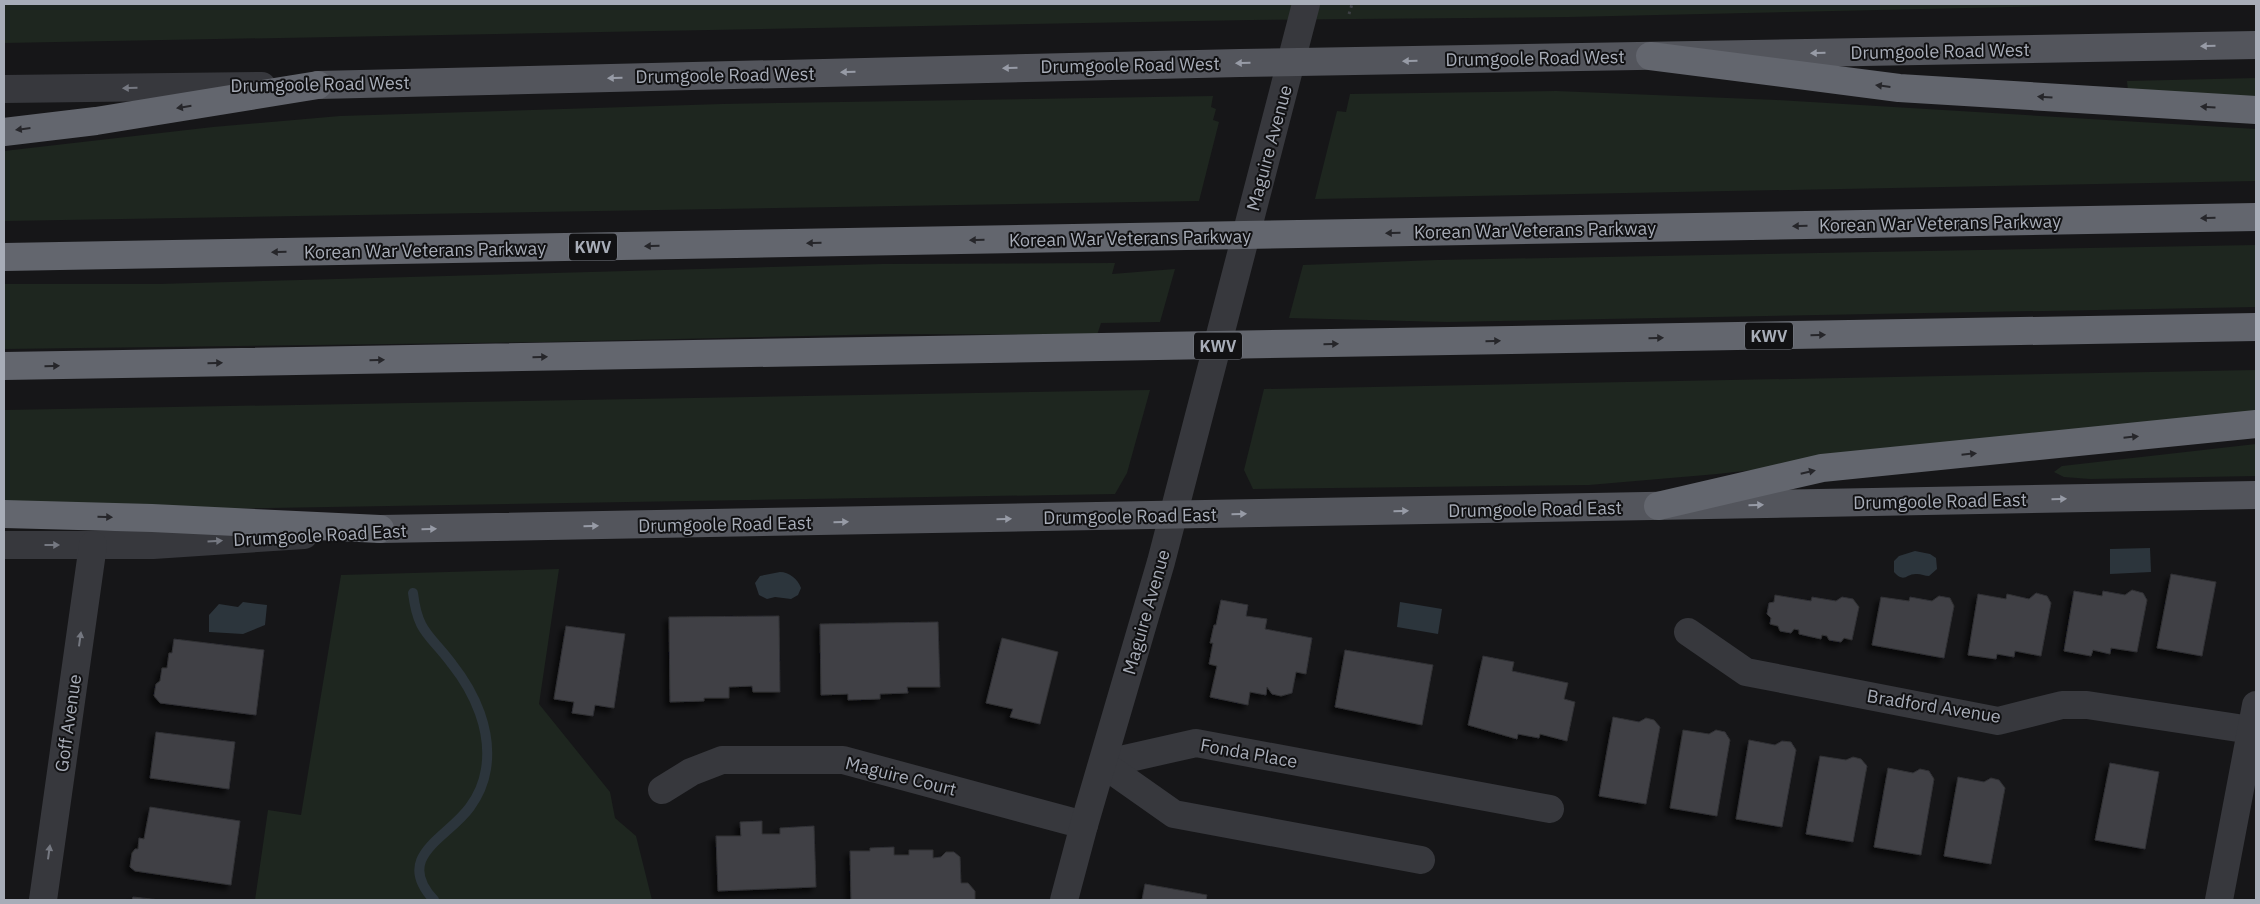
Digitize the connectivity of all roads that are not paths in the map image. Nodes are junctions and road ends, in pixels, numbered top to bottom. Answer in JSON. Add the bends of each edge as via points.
{"nodes":[{"id":1,"x":1306,"y":4,"type":"edge"},
{"id":2,"x":2256,"y":45,"type":"edge"},
{"id":3,"x":1650,"y":56,"type":"junction"},
{"id":4,"x":1292,"y":63,"type":"junction"},
{"id":5,"x":318,"y":85,"type":"junction"},
{"id":6,"x":4,"y":89,"type":"edge"},
{"id":7,"x":2256,"y":110,"type":"edge"},
{"id":8,"x":4,"y":132,"type":"edge"},
{"id":9,"x":2256,"y":217,"type":"edge"},
{"id":10,"x":4,"y":257,"type":"edge"},
{"id":11,"x":2256,"y":327,"type":"edge"},
{"id":12,"x":4,"y":366,"type":"edge"},
{"id":13,"x":2256,"y":424,"type":"edge"},
{"id":14,"x":2256,"y":495,"type":"edge"},
{"id":15,"x":1658,"y":506,"type":"junction"},
{"id":16,"x":4,"y":514,"type":"edge"},
{"id":17,"x":1172,"y":515,"type":"junction"},
{"id":18,"x":380,"y":529,"type":"junction"},
{"id":19,"x":4,"y":545,"type":"edge"},
{"id":20,"x":93,"y":545,"type":"junction"},
{"id":21,"x":1688,"y":632,"type":"dead end"},
{"id":22,"x":2254,"y":717,"type":"edge"},
{"id":23,"x":1103,"y":764,"type":"junction"},
{"id":24,"x":662,"y":790,"type":"dead end"},
{"id":25,"x":1550,"y":809,"type":"dead end"},
{"id":26,"x":1084,"y":825,"type":"junction"},
{"id":27,"x":1421,"y":860,"type":"dead end"},
{"id":28,"x":43,"y":900,"type":"edge"},
{"id":29,"x":1064,"y":900,"type":"edge"},
{"id":30,"x":2219,"y":900,"type":"edge"}],
"edges":[{"from":1,"to":4,"type":"street","name":"Maguire Avenue"},
{"from":2,"to":3,"type":"main road","name":"Drumgoole Road West","one_way":true},
{"from":3,"to":4,"type":"main road","name":"Drumgoole Road West","one_way":true},
{"from":7,"to":3,"type":"highway","one_way":true,"via":[[1899,88]]},
{"from":4,"to":5,"type":"main road","name":"Drumgoole Road West","one_way":true},
{"from":4,"to":17,"type":"street","name":"Maguire Avenue"},
{"from":5,"to":6,"type":"street","name":"Drumgoole Road West","one_way":true},
{"from":5,"to":8,"type":"highway","one_way":true,"via":[[96,121]]},
{"from":9,"to":10,"type":"highway","name":"Korean War Veterans Parkway","number":"KWV","one_way":true},
{"from":12,"to":11,"type":"highway","number":"KWV","one_way":true},
{"from":15,"to":13,"type":"highway","one_way":true,"via":[[1822,468]]},
{"from":15,"to":14,"type":"main road","name":"Drumgoole Road East","one_way":true},
{"from":17,"to":15,"type":"main road","name":"Drumgoole Road East","one_way":true},
{"from":16,"to":18,"type":"highway","one_way":true},
{"from":18,"to":17,"type":"main road","name":"Drumgoole Road East","one_way":true},
{"from":17,"to":23,"type":"street","name":"Maguire Avenue"},
{"from":20,"to":18,"type":"street","name":"Drumgoole Road East","one_way":true,"via":[[153,545]]},
{"from":19,"to":20,"type":"street","name":"Drumgoole Road East","one_way":true},
{"from":28,"to":20,"type":"street","name":"Goff Avenue","one_way":true},
{"from":21,"to":22,"type":"street","name":"Bradford Avenue","via":[[1746,672],[1998,721],[2062,705]]},
{"from":22,"to":30,"type":"street"},
{"from":23,"to":25,"type":"street","name":"Fonda Place","via":[[1196,742]]},
{"from":23,"to":26,"type":"street","name":"Maguire Avenue"},
{"from":23,"to":27,"type":"street","via":[[1174,814]]},
{"from":24,"to":26,"type":"street","name":"Maguire Court","via":[[691,772],[722,760],[843,760]]},
{"from":26,"to":29,"type":"street","name":"Maguire Avenue"}]}
